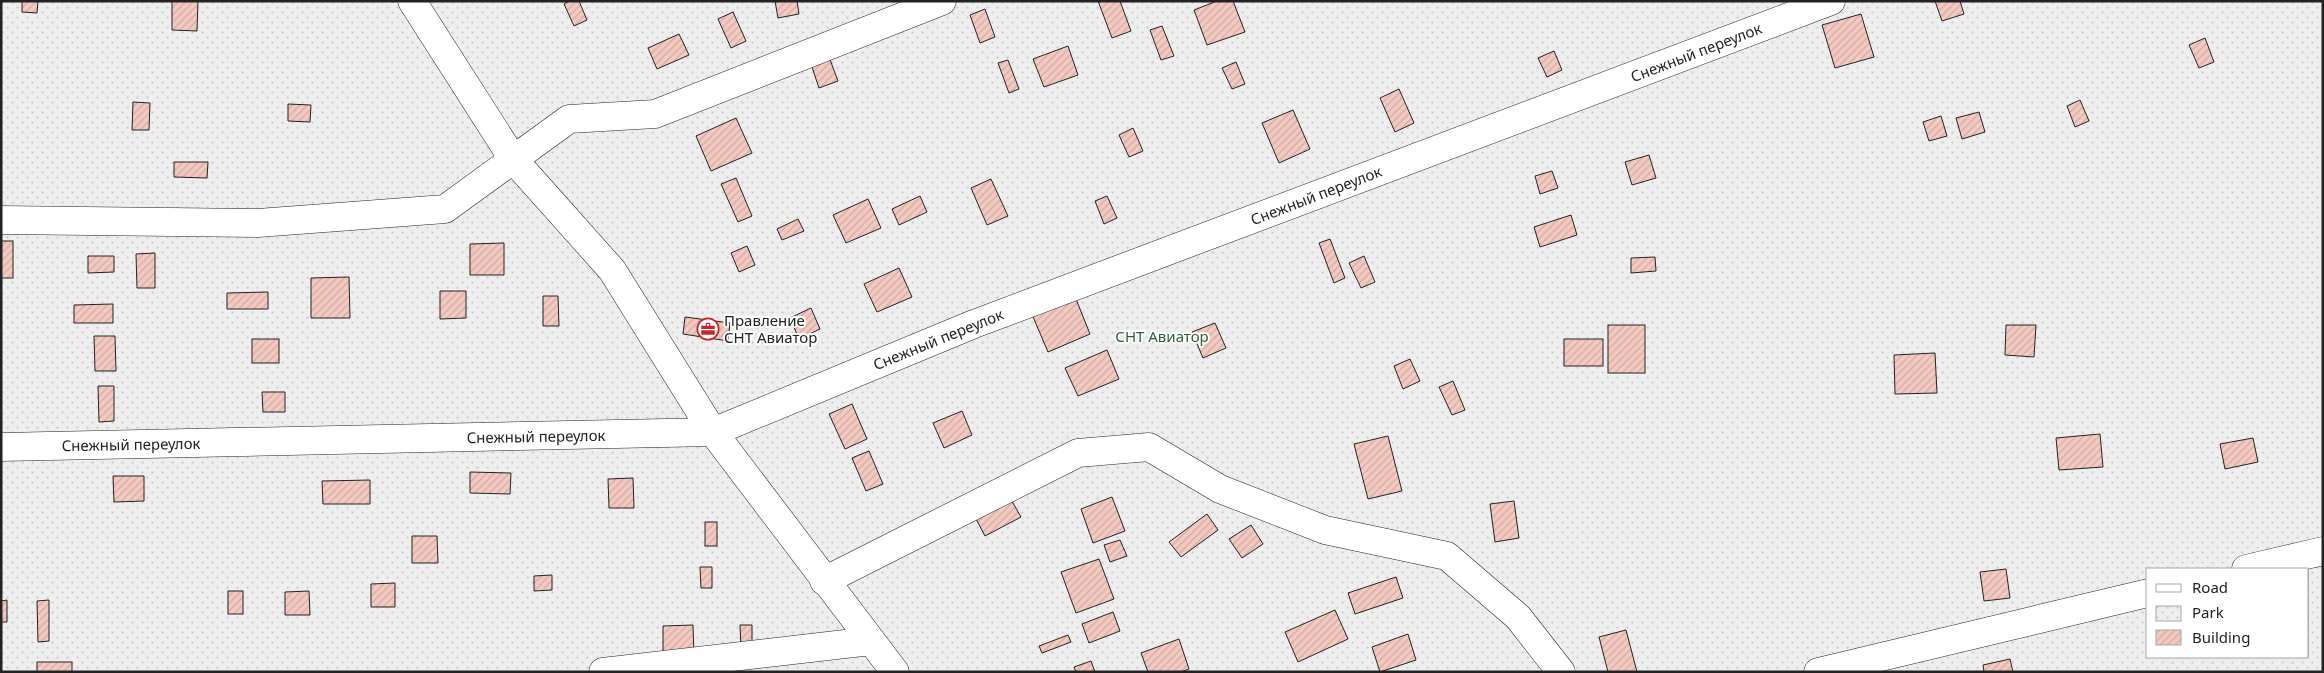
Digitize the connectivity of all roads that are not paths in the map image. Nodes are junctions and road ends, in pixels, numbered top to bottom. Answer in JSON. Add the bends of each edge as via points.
{"nodes":[{"id":1,"x":412,"y":1,"type":"edge"},
{"id":2,"x":942,"y":1,"type":"edge"},
{"id":3,"x":1832,"y":1,"type":"edge"},
{"id":4,"x":513,"y":159,"type":"junction"},
{"id":5,"x":1,"y":220,"type":"edge"},
{"id":6,"x":713,"y":432,"type":"junction"},
{"id":7,"x":1,"y":447,"type":"edge"},
{"id":8,"x":2323,"y":551,"type":"edge"},
{"id":9,"x":2250,"y":568,"type":"edge"},
{"id":10,"x":824,"y":581,"type":"junction"},
{"id":11,"x":2146,"y":593,"type":"edge"},
{"id":12,"x":871,"y":641,"type":"junction"},
{"id":13,"x":603,"y":672,"type":"edge"},
{"id":14,"x":895,"y":672,"type":"edge"},
{"id":15,"x":1561,"y":672,"type":"edge"},
{"id":16,"x":1818,"y":672,"type":"edge"}],
"edges":[{"from":1,"to":4,"type":"lane"},
{"from":2,"to":4,"type":"lane","via":[[655,114],[569,119]]},
{"from":3,"to":6,"type":"lane","name":"Снежный переулок","via":[[974,324]]},
{"from":4,"to":5,"type":"lane","via":[[445,209],[258,223]]},
{"from":4,"to":6,"type":"lane","via":[[612,270]]},
{"from":6,"to":7,"type":"lane","name":"Снежный переулок"},
{"from":6,"to":10,"type":"lane"},
{"from":8,"to":9,"type":"lane"},
{"from":10,"to":12,"type":"lane"},
{"from":10,"to":15,"type":"lane","via":[[1078,453],[1149,447],[1220,489],[1325,530],[1446,556],[1518,617]]},
{"from":11,"to":16,"type":"lane"},
{"from":12,"to":13,"type":"lane"},
{"from":12,"to":14,"type":"lane"}]}
